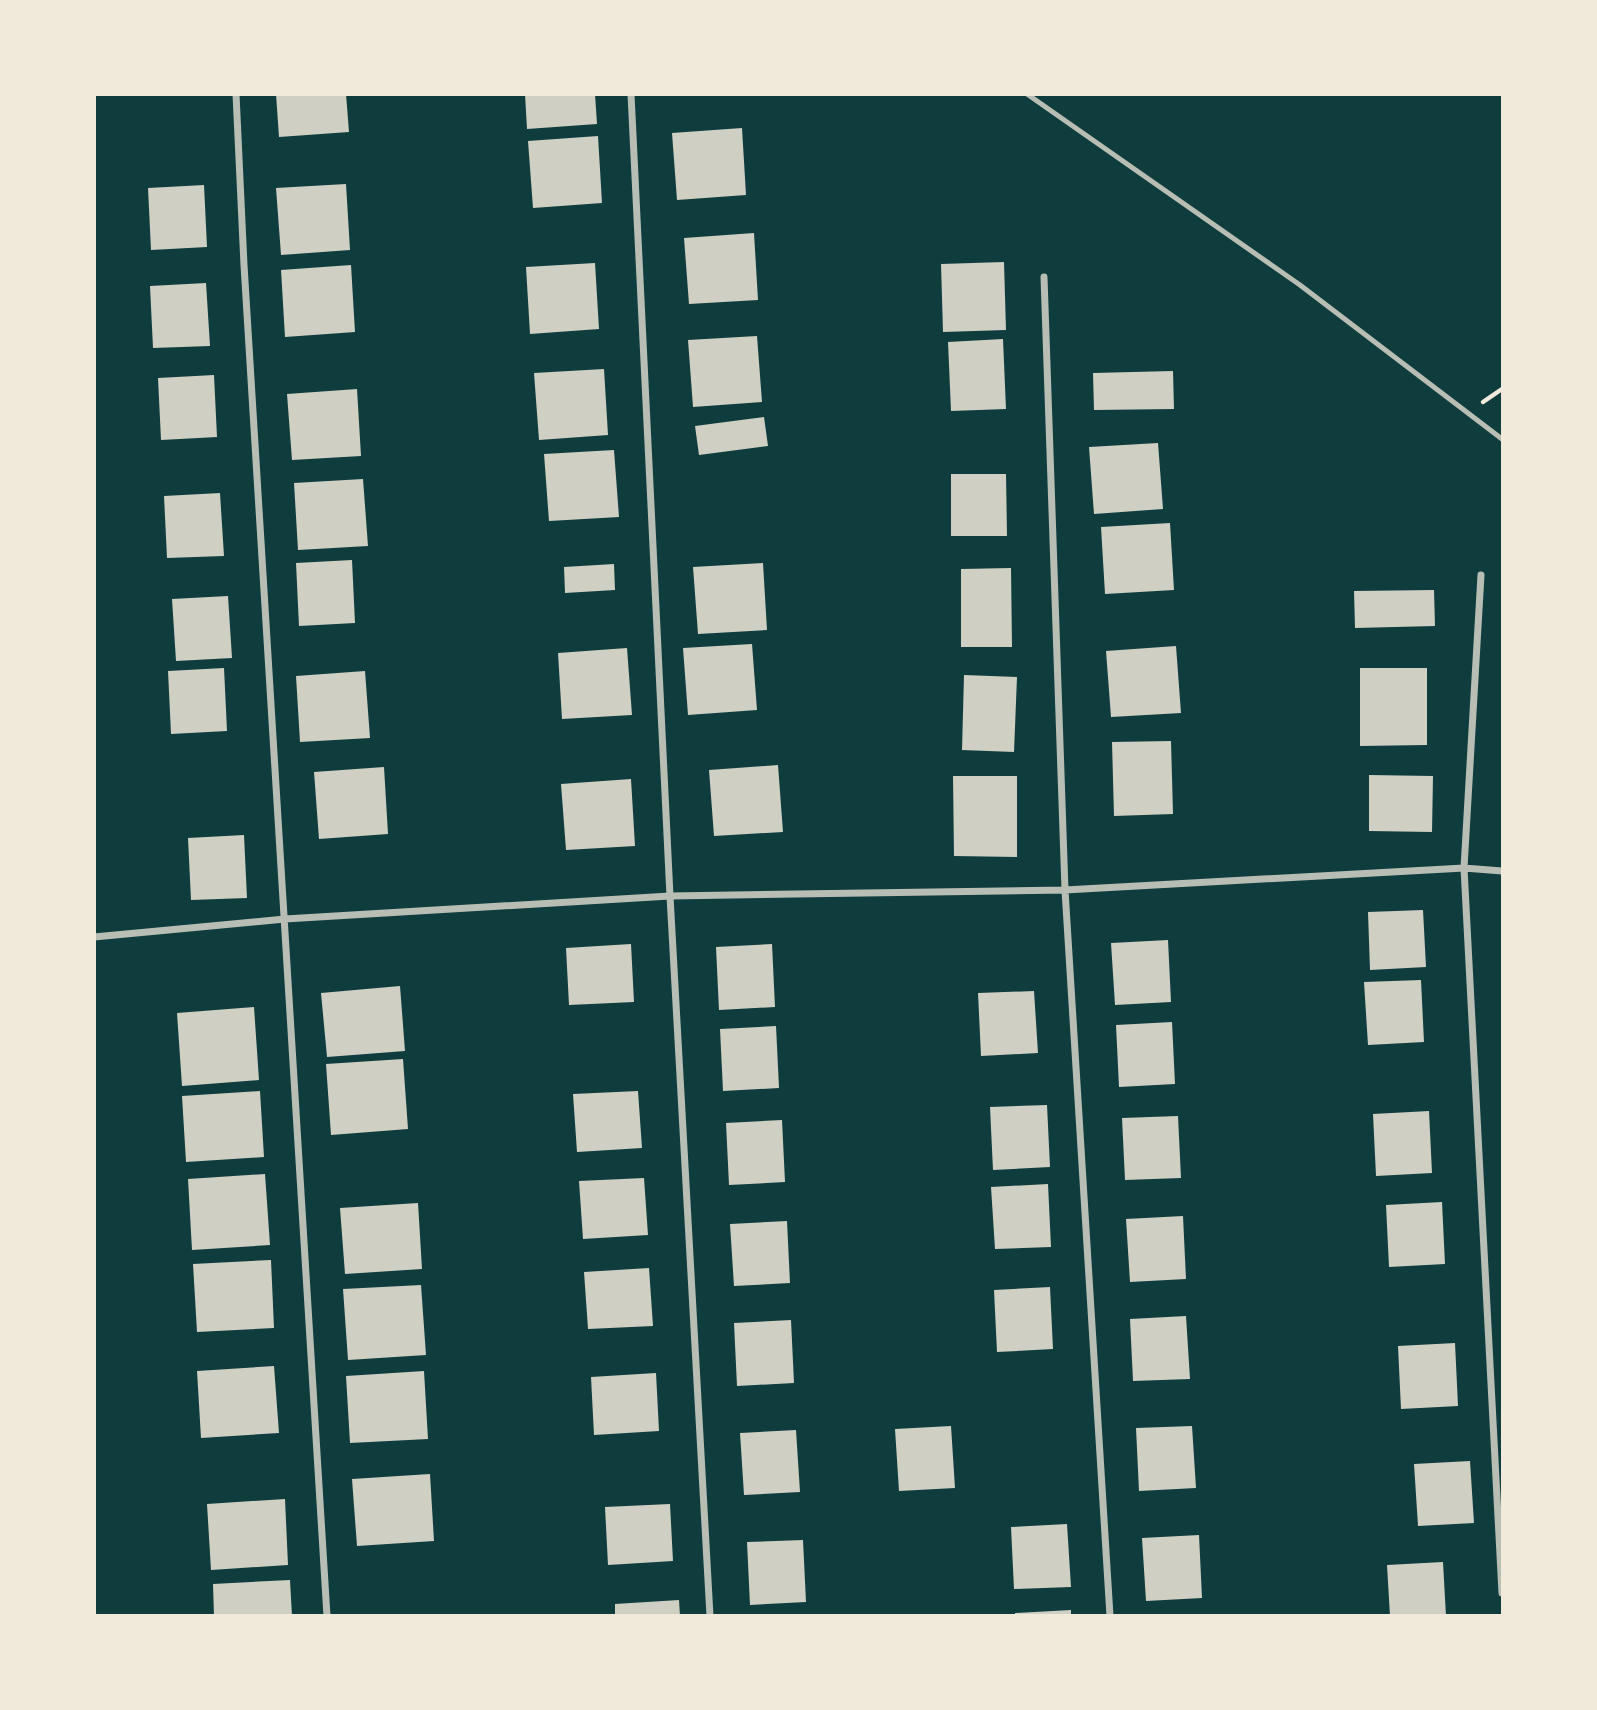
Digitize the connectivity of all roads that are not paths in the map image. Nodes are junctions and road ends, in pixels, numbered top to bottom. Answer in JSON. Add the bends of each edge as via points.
{"nodes":[{"id":1,"x":236,"y":94,"type":"edge"},
{"id":2,"x":631,"y":94,"type":"edge"},
{"id":3,"x":1027,"y":94,"type":"edge"},
{"id":4,"x":1044,"y":276,"type":"dead end"},
{"id":5,"x":1503,"y":439,"type":"edge"},
{"id":6,"x":1480,"y":575,"type":"dead end"},
{"id":7,"x":1464,"y":868,"type":"junction"},
{"id":8,"x":1503,"y":871,"type":"edge"},
{"id":9,"x":1065,"y":890,"type":"junction"},
{"id":10,"x":670,"y":896,"type":"junction"},
{"id":11,"x":285,"y":919,"type":"junction"},
{"id":12,"x":94,"y":937,"type":"edge"},
{"id":13,"x":1503,"y":1593,"type":"edge"},
{"id":14,"x":327,"y":1615,"type":"edge"},
{"id":15,"x":710,"y":1615,"type":"edge"},
{"id":16,"x":1110,"y":1615,"type":"edge"}],
"edges":[{"from":1,"to":11,"type":"street"},
{"from":2,"to":10,"type":"street"},
{"from":3,"to":5,"type":"lane","via":[[1300,285]]},
{"from":4,"to":9,"type":"street"},
{"from":6,"to":7,"type":"street"},
{"from":7,"to":8,"type":"street"},
{"from":7,"to":9,"type":"street"},
{"from":7,"to":13,"type":"street"},
{"from":9,"to":10,"type":"street"},
{"from":9,"to":16,"type":"street"},
{"from":10,"to":11,"type":"street"},
{"from":10,"to":15,"type":"street"},
{"from":11,"to":12,"type":"street"},
{"from":11,"to":14,"type":"street"}]}
